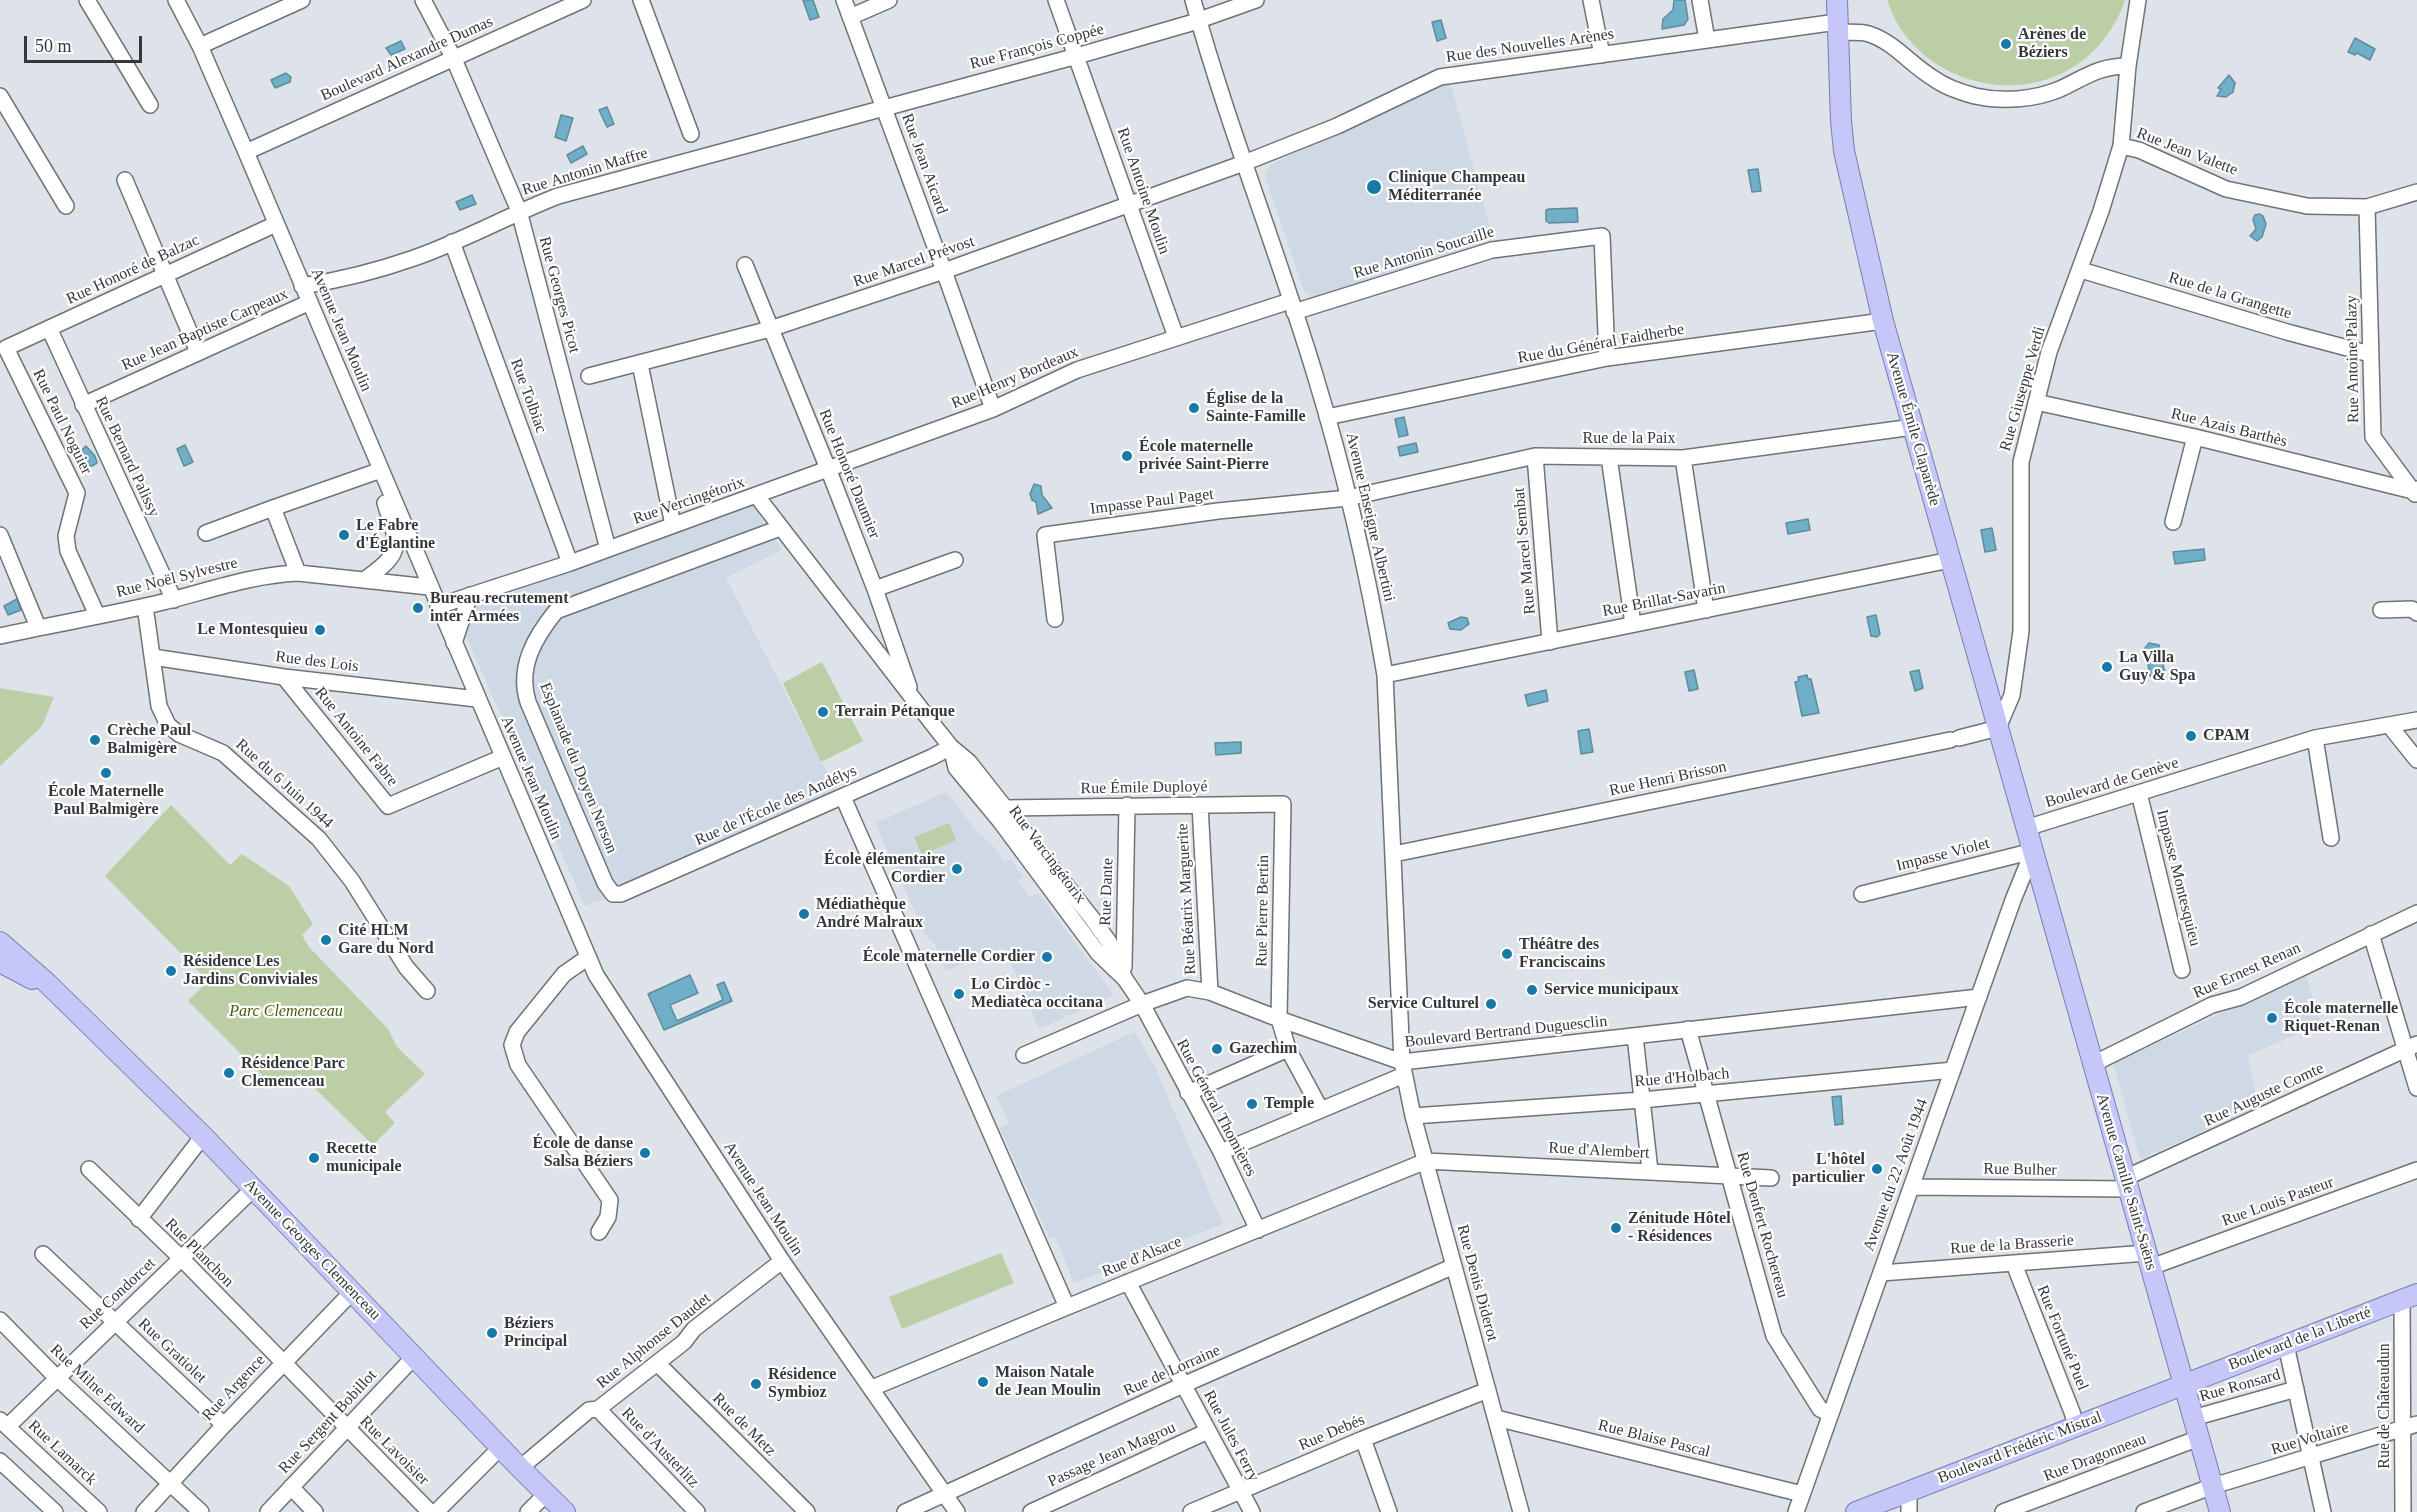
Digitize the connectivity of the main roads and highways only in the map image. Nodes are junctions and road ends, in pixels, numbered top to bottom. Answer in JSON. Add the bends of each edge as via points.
{"nodes":[{"id":1,"x":1837,"y":0,"type":"edge"},
{"id":2,"x":2033,"y":851,"type":"joint"},
{"id":3,"x":0,"y":942,"type":"edge"},
{"id":4,"x":0,"y":962,"type":"edge"},
{"id":5,"x":55,"y":992,"type":"junction"},
{"id":6,"x":2410,"y":1297,"type":"edge"},
{"id":7,"x":2184,"y":1384,"type":"junction"},
{"id":8,"x":1908,"y":1502,"type":"edge"},
{"id":9,"x":565,"y":1512,"type":"edge"},
{"id":10,"x":1856,"y":1512,"type":"edge"},
{"id":11,"x":2220,"y":1512,"type":"edge"}],
"edges":[{"from":1,"to":2,"type":"main road","name":"Avenue Émile Claparède","via":[[1840,121],[1882,321]]},
{"from":2,"to":7,"type":"main road","name":"Avenue Camille Saint-Saëns"},
{"from":3,"to":5,"type":"main road","name":"Avenue Georges Clemenceau"},
{"from":4,"to":5,"type":"main road","name":"Avenue Georges Clemenceau"},
{"from":5,"to":9,"type":"main road","name":"Avenue Georges Clemenceau","via":[[203,1136]]},
{"from":6,"to":7,"type":"main road","name":"Boulevard de la Liberté"},
{"from":7,"to":8,"type":"main road","name":"Boulevard Frédéric Mistral","via":[[2076,1426]]},
{"from":7,"to":11,"type":"main road","name":"Avenue Camille Saint-Saëns"},
{"from":8,"to":10,"type":"main road","name":"Boulevard Frédéric Mistral"}]}
